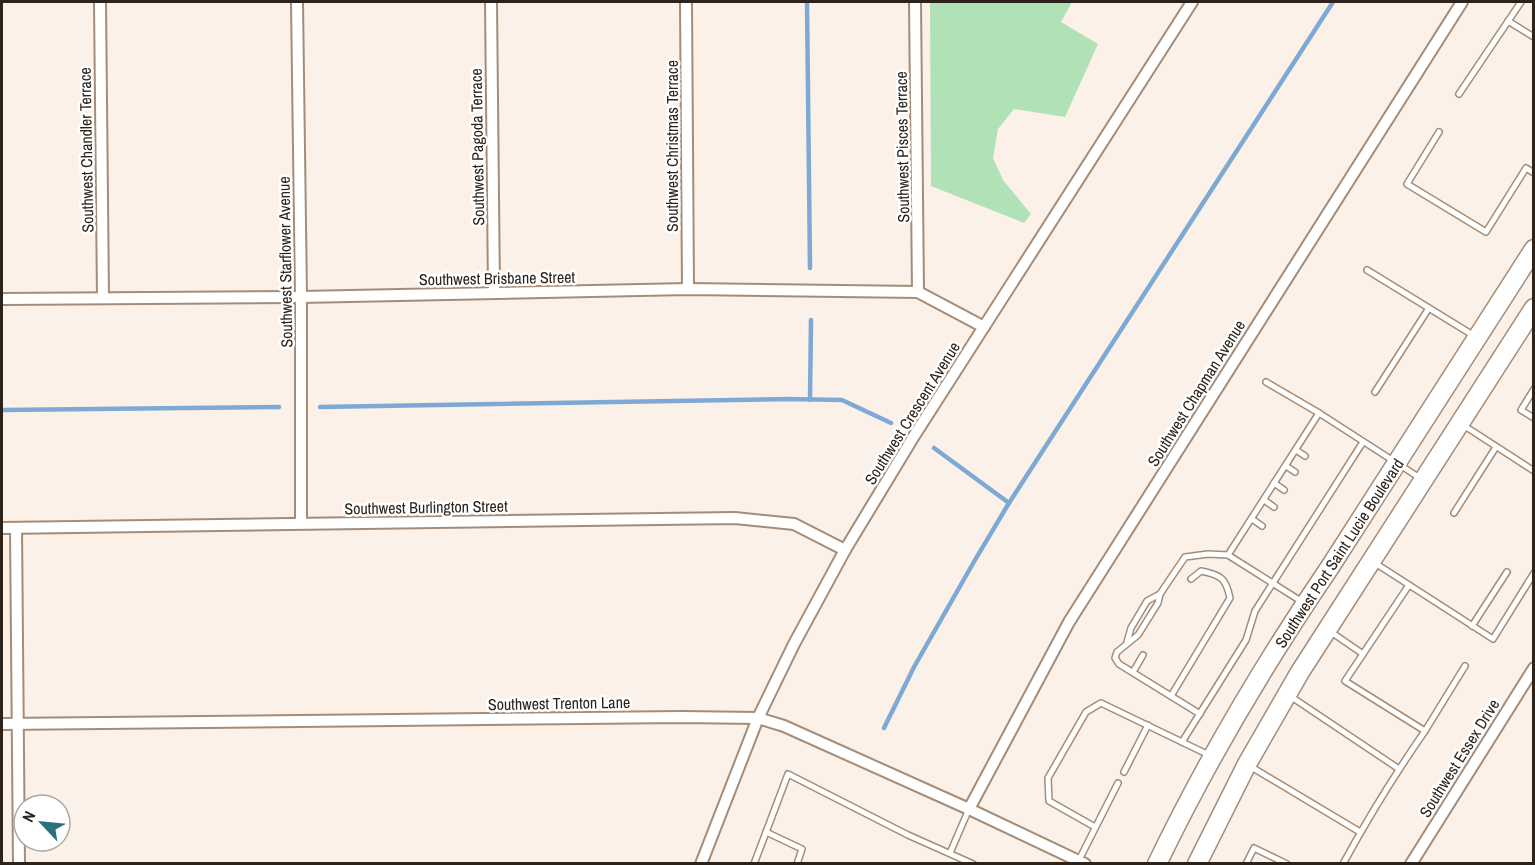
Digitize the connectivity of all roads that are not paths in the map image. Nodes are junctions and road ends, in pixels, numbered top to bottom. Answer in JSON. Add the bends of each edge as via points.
{"nodes":[{"id":1,"x":100,"y":2,"type":"edge"},
{"id":2,"x":297,"y":2,"type":"edge"},
{"id":3,"x":491,"y":2,"type":"edge"},
{"id":4,"x":686,"y":2,"type":"edge"},
{"id":5,"x":915,"y":2,"type":"edge"},
{"id":6,"x":1192,"y":2,"type":"edge"},
{"id":7,"x":1462,"y":2,"type":"edge"},
{"id":8,"x":1521,"y":2,"type":"edge"},
{"id":9,"x":1508,"y":21,"type":"junction"},
{"id":10,"x":1533,"y":38,"type":"edge"},
{"id":11,"x":1459,"y":94,"type":"dead end"},
{"id":12,"x":1439,"y":132,"type":"dead end"},
{"id":13,"x":1533,"y":173,"type":"edge"},
{"id":14,"x":1533,"y":249,"type":"edge"},
{"id":15,"x":1367,"y":270,"type":"dead end"},
{"id":16,"x":688,"y":289,"type":"junction"},
{"id":17,"x":494,"y":292,"type":"junction"},
{"id":18,"x":918,"y":292,"type":"junction"},
{"id":19,"x":301,"y":297,"type":"junction"},
{"id":20,"x":103,"y":298,"type":"junction"},
{"id":21,"x":2,"y":299,"type":"edge"},
{"id":22,"x":1429,"y":308,"type":"junction"},
{"id":23,"x":1533,"y":308,"type":"edge"},
{"id":24,"x":984,"y":327,"type":"junction"},
{"id":25,"x":1477,"y":338,"type":"junction"},
{"id":26,"x":1266,"y":382,"type":"dead end"},
{"id":27,"x":1533,"y":389,"type":"edge"},
{"id":28,"x":1375,"y":392,"type":"dead end"},
{"id":29,"x":1319,"y":413,"type":"junction"},
{"id":30,"x":1533,"y":418,"type":"edge"},
{"id":31,"x":1460,"y":423,"type":"junction"},
{"id":32,"x":1363,"y":442,"type":"junction"},
{"id":33,"x":1496,"y":447,"type":"junction"},
{"id":34,"x":1296,"y":450,"type":"junction"},
{"id":35,"x":1305,"y":456,"type":"dead end"},
{"id":36,"x":1397,"y":463,"type":"junction"},
{"id":37,"x":1286,"y":466,"type":"junction"},
{"id":38,"x":1533,"y":471,"type":"edge"},
{"id":39,"x":1295,"y":472,"type":"dead end"},
{"id":40,"x":1423,"y":480,"type":"junction"},
{"id":41,"x":1274,"y":483,"type":"junction"},
{"id":42,"x":1284,"y":490,"type":"dead end"},
{"id":43,"x":1323,"y":491,"type":"dead end"},
{"id":44,"x":1329,"y":495,"type":"junction"},
{"id":45,"x":1264,"y":500,"type":"junction"},
{"id":46,"x":1274,"y":507,"type":"dead end"},
{"id":47,"x":1454,"y":513,"type":"dead end"},
{"id":48,"x":1251,"y":519,"type":"junction"},
{"id":49,"x":301,"y":523,"type":"junction"},
{"id":50,"x":1262,"y":526,"type":"dead end"},
{"id":51,"x":2,"y":528,"type":"edge"},
{"id":52,"x":16,"y":528,"type":"junction"},
{"id":53,"x":845,"y":550,"type":"junction"},
{"id":54,"x":1228,"y":555,"type":"junction"},
{"id":55,"x":1371,"y":561,"type":"junction"},
{"id":56,"x":1507,"y":572,"type":"dead end"},
{"id":57,"x":1533,"y":573,"type":"edge"},
{"id":58,"x":1191,"y":579,"type":"dead end"},
{"id":59,"x":1272,"y":584,"type":"junction"},
{"id":60,"x":1409,"y":585,"type":"junction"},
{"id":61,"x":1160,"y":594,"type":"junction"},
{"id":62,"x":1305,"y":604,"type":"junction"},
{"id":63,"x":1473,"y":626,"type":"junction"},
{"id":64,"x":1327,"y":630,"type":"junction"},
{"id":65,"x":1127,"y":644,"type":"junction"},
{"id":66,"x":1363,"y":654,"type":"junction"},
{"id":67,"x":1143,"y":656,"type":"dead end"},
{"id":68,"x":1465,"y":666,"type":"dead end"},
{"id":69,"x":1533,"y":668,"type":"edge"},
{"id":70,"x":1133,"y":672,"type":"junction"},
{"id":71,"x":1288,"y":694,"type":"junction"},
{"id":72,"x":1171,"y":696,"type":"junction"},
{"id":73,"x":1200,"y":714,"type":"junction"},
{"id":74,"x":758,"y":718,"type":"junction"},
{"id":75,"x":2,"y":724,"type":"edge"},
{"id":76,"x":18,"y":724,"type":"junction"},
{"id":77,"x":1148,"y":725,"type":"junction"},
{"id":78,"x":1425,"y":731,"type":"junction"},
{"id":79,"x":1182,"y":742,"type":"junction"},
{"id":80,"x":1213,"y":757,"type":"junction"},
{"id":81,"x":1247,"y":764,"type":"junction"},
{"id":82,"x":1399,"y":769,"type":"junction"},
{"id":83,"x":1124,"y":772,"type":"dead end"},
{"id":84,"x":1118,"y":783,"type":"dead end"},
{"id":85,"x":969,"y":809,"type":"junction"},
{"id":86,"x":1095,"y":827,"type":"junction"},
{"id":87,"x":766,"y":832,"type":"junction"},
{"id":88,"x":1360,"y":832,"type":"junction"},
{"id":89,"x":950,"y":853,"type":"junction"},
{"id":90,"x":1082,"y":862,"type":"edge"},
{"id":91,"x":19,"y":864,"type":"edge"},
{"id":92,"x":701,"y":864,"type":"edge"},
{"id":93,"x":754,"y":864,"type":"edge"},
{"id":94,"x":798,"y":864,"type":"edge"},
{"id":95,"x":973,"y":864,"type":"edge"},
{"id":96,"x":1157,"y":864,"type":"edge"},
{"id":97,"x":1197,"y":864,"type":"edge"},
{"id":98,"x":1246,"y":864,"type":"edge"},
{"id":99,"x":1287,"y":864,"type":"edge"},
{"id":100,"x":1343,"y":864,"type":"edge"},
{"id":101,"x":1411,"y":864,"type":"edge"}],
"edges":[{"from":1,"to":20,"type":"street","name":"Southwest Chandler Terrace"},
{"from":2,"to":19,"type":"street","name":"Southwest Starflower Avenue"},
{"from":3,"to":17,"type":"street","name":"Southwest Pagoda Terrace"},
{"from":4,"to":16,"type":"street","name":"Southwest Christmas Terrace"},
{"from":5,"to":18,"type":"street","name":"Southwest Pisces Terrace"},
{"from":6,"to":24,"type":"street","name":"Southwest Crescent Avenue"},
{"from":7,"to":85,"type":"street","name":"Southwest Chapman Avenue","via":[[1069,622]]},
{"from":8,"to":9,"type":"lane"},
{"from":9,"to":10,"type":"lane"},
{"from":9,"to":11,"type":"lane"},
{"from":12,"to":13,"type":"lane","via":[[1407,184],[1486,232],[1526,168]]},
{"from":14,"to":25,"type":"main road","name":"Southwest Port Saint Lucie Boulevard"},
{"from":15,"to":22,"type":"lane"},
{"from":16,"to":17,"type":"street","name":"Southwest Brisbane Street"},
{"from":16,"to":18,"type":"street","name":"Southwest Brisbane Street"},
{"from":17,"to":19,"type":"street","name":"Southwest Brisbane Street"},
{"from":18,"to":24,"type":"street","name":"Southwest Brisbane Street"},
{"from":19,"to":20,"type":"street","name":"Southwest Brisbane Street"},
{"from":19,"to":49,"type":"street","name":"Southwest Starflower Avenue"},
{"from":20,"to":21,"type":"street","name":"Southwest Brisbane Street"},
{"from":22,"to":25,"type":"lane"},
{"from":22,"to":28,"type":"lane"},
{"from":23,"to":31,"type":"main road","name":"Southwest Port Saint Lucie Boulevard"},
{"from":24,"to":53,"type":"street","name":"Southwest Crescent Avenue"},
{"from":25,"to":36,"type":"main road","name":"Southwest Port Saint Lucie Boulevard"},
{"from":26,"to":29,"type":"lane"},
{"from":27,"to":30,"type":"lane","via":[[1521,410]]},
{"from":29,"to":32,"type":"lane"},
{"from":29,"to":34,"type":"lane"},
{"from":31,"to":33,"type":"lane"},
{"from":31,"to":40,"type":"main road","name":"Southwest Port Saint Lucie Boulevard"},
{"from":32,"to":36,"type":"lane"},
{"from":32,"to":44,"type":"lane","via":[[1337,476]]},
{"from":33,"to":38,"type":"lane"},
{"from":33,"to":47,"type":"lane"},
{"from":34,"to":35,"type":"lane"},
{"from":34,"to":37,"type":"lane"},
{"from":36,"to":40,"type":"lane"},
{"from":36,"to":62,"type":"main road","name":"Southwest Port Saint Lucie Boulevard"},
{"from":37,"to":39,"type":"lane"},
{"from":37,"to":41,"type":"lane"},
{"from":40,"to":55,"type":"main road","name":"Southwest Port Saint Lucie Boulevard"},
{"from":41,"to":42,"type":"lane"},
{"from":41,"to":45,"type":"lane"},
{"from":43,"to":44,"type":"lane"},
{"from":44,"to":59,"type":"lane"},
{"from":45,"to":46,"type":"lane"},
{"from":45,"to":48,"type":"lane"},
{"from":48,"to":50,"type":"lane"},
{"from":48,"to":54,"type":"lane"},
{"from":49,"to":52,"type":"street","name":"Southwest Burlington Street"},
{"from":49,"to":53,"type":"street","name":"Southwest Burlington Street","via":[[735,518],[794,524]]},
{"from":51,"to":52,"type":"street","name":"Southwest Burlington Street"},
{"from":52,"to":76,"type":"street"},
{"from":53,"to":74,"type":"street","name":"Southwest Crescent Avenue"},
{"from":54,"to":59,"type":"lane"},
{"from":54,"to":61,"type":"lane","via":[[1185,556]]},
{"from":55,"to":60,"type":"lane"},
{"from":55,"to":64,"type":"main road","name":"Southwest Port Saint Lucie Boulevard"},
{"from":56,"to":63,"type":"lane"},
{"from":57,"to":63,"type":"lane","via":[[1493,639]]},
{"from":58,"to":72,"type":"lane","via":[[1202,571],[1215,573],[1227,583],[1230,598]]},
{"from":59,"to":62,"type":"lane"},
{"from":59,"to":73,"type":"lane","via":[[1255,611],[1246,640]]},
{"from":60,"to":63,"type":"lane"},
{"from":60,"to":66,"type":"lane"},
{"from":61,"to":65,"type":"lane","via":[[1137,635]]},
{"from":61,"to":65,"type":"lane","via":[[1147,601],[1131,628]]},
{"from":62,"to":80,"type":"main road","name":"Southwest Port Saint Lucie Boulevard"},
{"from":64,"to":66,"type":"lane"},
{"from":64,"to":71,"type":"main road","name":"Southwest Port Saint Lucie Boulevard"},
{"from":65,"to":70,"type":"lane","via":[[1115,658]]},
{"from":66,"to":78,"type":"lane","via":[[1346,681]]},
{"from":67,"to":70,"type":"lane"},
{"from":68,"to":78,"type":"lane"},
{"from":69,"to":101,"type":"street","name":"Southwest Essex Drive"},
{"from":70,"to":72,"type":"lane"},
{"from":71,"to":81,"type":"main road","name":"Southwest Port Saint Lucie Boulevard"},
{"from":71,"to":82,"type":"lane"},
{"from":72,"to":73,"type":"lane"},
{"from":73,"to":79,"type":"lane"},
{"from":74,"to":76,"type":"street","name":"Southwest Trenton Lane"},
{"from":74,"to":85,"type":"street","name":"Southwest Trenton Lane"},
{"from":74,"to":92,"type":"street","name":"Southwest Crescent Avenue"},
{"from":75,"to":76,"type":"street","name":"Southwest Trenton Lane"},
{"from":76,"to":91,"type":"street"},
{"from":77,"to":79,"type":"lane"},
{"from":77,"to":83,"type":"lane"},
{"from":77,"to":86,"type":"lane","via":[[1101,703],[1086,712],[1048,778],[1049,801]]},
{"from":78,"to":82,"type":"lane"},
{"from":79,"to":80,"type":"lane"},
{"from":80,"to":96,"type":"main road","name":"Southwest Port Saint Lucie Boulevard"},
{"from":81,"to":88,"type":"lane"},
{"from":81,"to":97,"type":"main road","name":"Southwest Port Saint Lucie Boulevard"},
{"from":82,"to":88,"type":"lane"},
{"from":84,"to":86,"type":"lane"},
{"from":85,"to":89,"type":"lane"},
{"from":85,"to":90,"type":"street","name":"Southwest Trenton Lane"},
{"from":86,"to":90,"type":"lane"},
{"from":87,"to":89,"type":"lane","via":[[788,774]]},
{"from":87,"to":93,"type":"lane"},
{"from":87,"to":94,"type":"lane","via":[[802,849]]},
{"from":88,"to":100,"type":"lane"},
{"from":89,"to":95,"type":"lane"},
{"from":98,"to":99,"type":"lane","via":[[1254,848]]}]}
